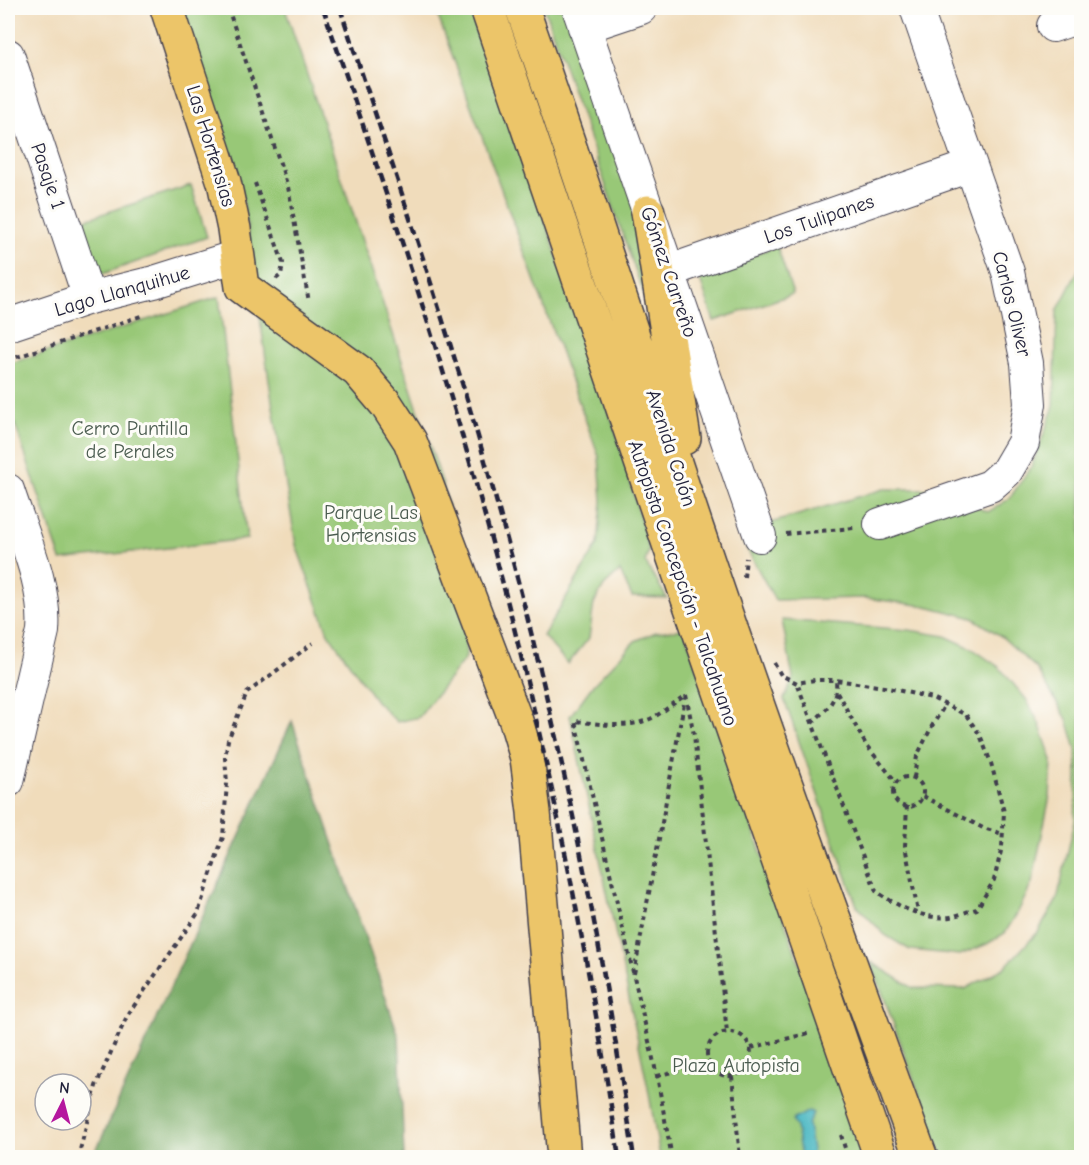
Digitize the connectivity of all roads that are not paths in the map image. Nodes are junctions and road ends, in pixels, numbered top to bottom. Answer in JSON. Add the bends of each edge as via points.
{"nodes":[{"id":1,"x":167,"y":8,"type":"edge"},
{"id":2,"x":487,"y":8,"type":"edge"},
{"id":3,"x":522,"y":8,"type":"edge"},
{"id":4,"x":641,"y":8,"type":"edge"},
{"id":5,"x":916,"y":8,"type":"edge"},
{"id":6,"x":581,"y":17,"type":"edge"},
{"id":7,"x":8,"y":55,"type":"edge"},
{"id":8,"x":970,"y":166,"type":"junction"},
{"id":9,"x":648,"y":212,"type":"junction"},
{"id":10,"x":669,"y":271,"type":"junction"},
{"id":11,"x":240,"y":272,"type":"junction"},
{"id":12,"x":89,"y":298,"type":"junction"},
{"id":13,"x":8,"y":325,"type":"edge"},
{"id":14,"x":8,"y":490,"type":"edge"},
{"id":15,"x":880,"y":524,"type":"road end"},
{"id":16,"x":698,"y":531,"type":"junction"},
{"id":17,"x":760,"y":536,"type":"road end"},
{"id":18,"x":8,"y":781,"type":"edge"},
{"id":19,"x":564,"y":1158,"type":"edge"},
{"id":20,"x":881,"y":1158,"type":"edge"},
{"id":21,"x":921,"y":1158,"type":"edge"}],
"edges":[{"from":1,"to":11,"type":"main road","name":"Las Hortensias","via":[[224,182]]},
{"from":2,"to":20,"type":"main road","name":"Autopista Concepción - Talcahuano"},
{"from":3,"to":16,"type":"main road","name":"Avenida Colón"},
{"from":4,"to":6,"type":"street"},
{"from":5,"to":8,"type":"street","name":"Carlos Oliver"},
{"from":6,"to":9,"type":"street","name":"Gómez Carreño"},
{"from":7,"to":12,"type":"street","name":"Pasaje 1"},
{"from":8,"to":10,"type":"street","name":"Los Tulipanes"},
{"from":8,"to":15,"type":"street","name":"Carlos Oliver","via":[[1008,272],[1027,363],[1030,404],[1023,443],[1006,472],[990,486]]},
{"from":9,"to":10,"type":"street","name":"Gómez Carreño"},
{"from":9,"to":16,"type":"main road"},
{"from":10,"to":17,"type":"street","name":"Gómez Carreño"},
{"from":11,"to":12,"type":"street","name":"Lago Llanquihue","via":[[154,282]]},
{"from":11,"to":19,"type":"main road","via":[[306,332],[358,371],[410,441],[516,721],[527,758],[534,812]]},
{"from":12,"to":13,"type":"street","name":"Lago Llanquihue"},
{"from":14,"to":18,"type":"street","via":[[41,591],[44,618]]},
{"from":16,"to":21,"type":"main road","name":"Avenida Colón"}]}
